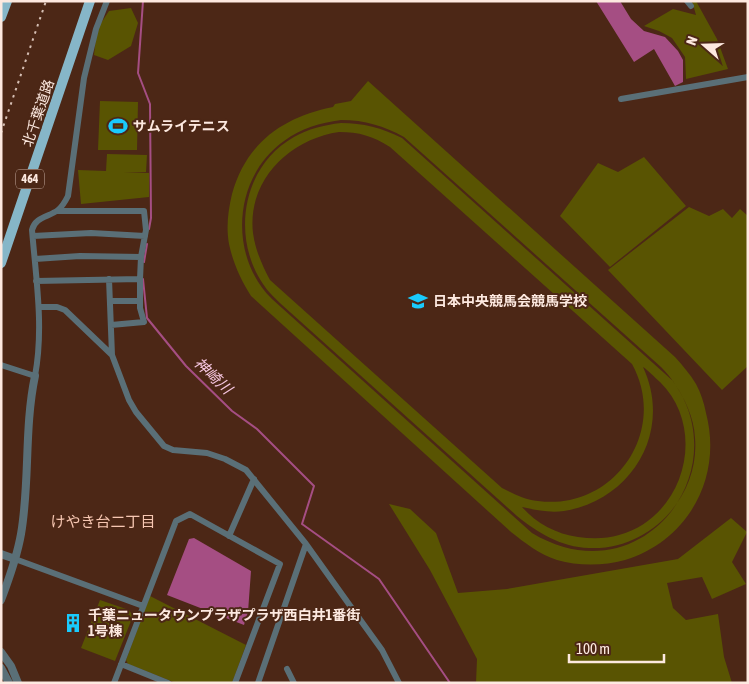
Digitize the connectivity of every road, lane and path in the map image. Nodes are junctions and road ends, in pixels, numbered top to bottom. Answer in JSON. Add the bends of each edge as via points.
{"nodes":[{"id":1,"x":7,"y":1,"type":"edge"},
{"id":2,"x":90,"y":1,"type":"edge"},
{"id":3,"x":107,"y":1,"type":"edge"},
{"id":4,"x":1,"y":17,"type":"edge"},
{"id":5,"x":748,"y":77,"type":"edge"},
{"id":6,"x":621,"y":99,"type":"dead end"},
{"id":7,"x":57,"y":211,"type":"junction"},
{"id":8,"x":33,"y":236,"type":"junction"},
{"id":9,"x":145,"y":236,"type":"junction"},
{"id":10,"x":141,"y":257,"type":"junction"},
{"id":11,"x":34,"y":259,"type":"junction"},
{"id":12,"x":1,"y":262,"type":"edge"},
{"id":13,"x":140,"y":279,"type":"junction"},
{"id":14,"x":109,"y":280,"type":"junction"},
{"id":15,"x":36,"y":281,"type":"junction"},
{"id":16,"x":110,"y":302,"type":"junction"},
{"id":17,"x":140,"y":302,"type":"junction"},
{"id":18,"x":39,"y":307,"type":"junction"},
{"id":19,"x":111,"y":325,"type":"junction"},
{"id":20,"x":112,"y":355,"type":"junction"},
{"id":21,"x":1,"y":365,"type":"edge"},
{"id":22,"x":35,"y":376,"type":"junction"},
{"id":23,"x":254,"y":479,"type":"junction"},
{"id":24,"x":228,"y":536,"type":"junction"},
{"id":25,"x":306,"y":544,"type":"junction"},
{"id":26,"x":1,"y":554,"type":"edge"},
{"id":27,"x":15,"y":559,"type":"junction"},
{"id":28,"x":1,"y":600,"type":"edge"},
{"id":29,"x":143,"y":606,"type":"junction"},
{"id":30,"x":1,"y":652,"type":"edge"},
{"id":31,"x":121,"y":664,"type":"junction"},
{"id":32,"x":1,"y":668,"type":"edge"},
{"id":33,"x":287,"y":669,"type":"dead end"},
{"id":34,"x":398,"y":682,"type":"edge"},
{"id":35,"x":9,"y":683,"type":"edge"},
{"id":36,"x":18,"y":683,"type":"edge"},
{"id":37,"x":114,"y":683,"type":"edge"},
{"id":38,"x":168,"y":683,"type":"edge"},
{"id":39,"x":235,"y":683,"type":"edge"},
{"id":40,"x":258,"y":683,"type":"edge"},
{"id":41,"x":294,"y":683,"type":"edge"}],
"edges":[{"from":1,"to":4,"type":"highway"},
{"from":2,"to":12,"type":"highway","name":"北千葉道路","number":"464"},
{"from":3,"to":7,"type":"street","via":[[96,29],[84,78],[68,196]]},
{"from":5,"to":6,"type":"street"},
{"from":7,"to":8,"type":"street","via":[[33,224]]},
{"from":7,"to":9,"type":"street","via":[[144,211]]},
{"from":8,"to":9,"type":"street","via":[[91,233]]},
{"from":8,"to":11,"type":"street"},
{"from":9,"to":10,"type":"street"},
{"from":10,"to":11,"type":"street"},
{"from":10,"to":13,"type":"street"},
{"from":11,"to":15,"type":"street"},
{"from":13,"to":14,"type":"street"},
{"from":13,"to":17,"type":"street"},
{"from":14,"to":15,"type":"street"},
{"from":14,"to":16,"type":"street"},
{"from":15,"to":18,"type":"street"},
{"from":16,"to":17,"type":"street"},
{"from":16,"to":19,"type":"street"},
{"from":17,"to":19,"type":"street","via":[[144,322]]},
{"from":18,"to":20,"type":"street","via":[[65,310]]},
{"from":18,"to":22,"type":"street","via":[[39,353]]},
{"from":19,"to":20,"type":"street"},
{"from":20,"to":23,"type":"street","via":[[129,400],[164,446],[225,459],[246,470]]},
{"from":21,"to":22,"type":"street"},
{"from":22,"to":27,"type":"street","via":[[22,533]]},
{"from":23,"to":24,"type":"street"},
{"from":23,"to":25,"type":"street"},
{"from":24,"to":29,"type":"street","via":[[190,514],[176,521]]},
{"from":24,"to":39,"type":"street","via":[[280,564]]},
{"from":25,"to":34,"type":"street","via":[[382,650]]},
{"from":25,"to":40,"type":"street"},
{"from":26,"to":27,"type":"street"},
{"from":27,"to":28,"type":"street"},
{"from":27,"to":29,"type":"street"},
{"from":29,"to":31,"type":"street"},
{"from":30,"to":36,"type":"street"},
{"from":31,"to":37,"type":"street"},
{"from":31,"to":38,"type":"street"},
{"from":32,"to":35,"type":"street"},
{"from":33,"to":41,"type":"street"}]}
